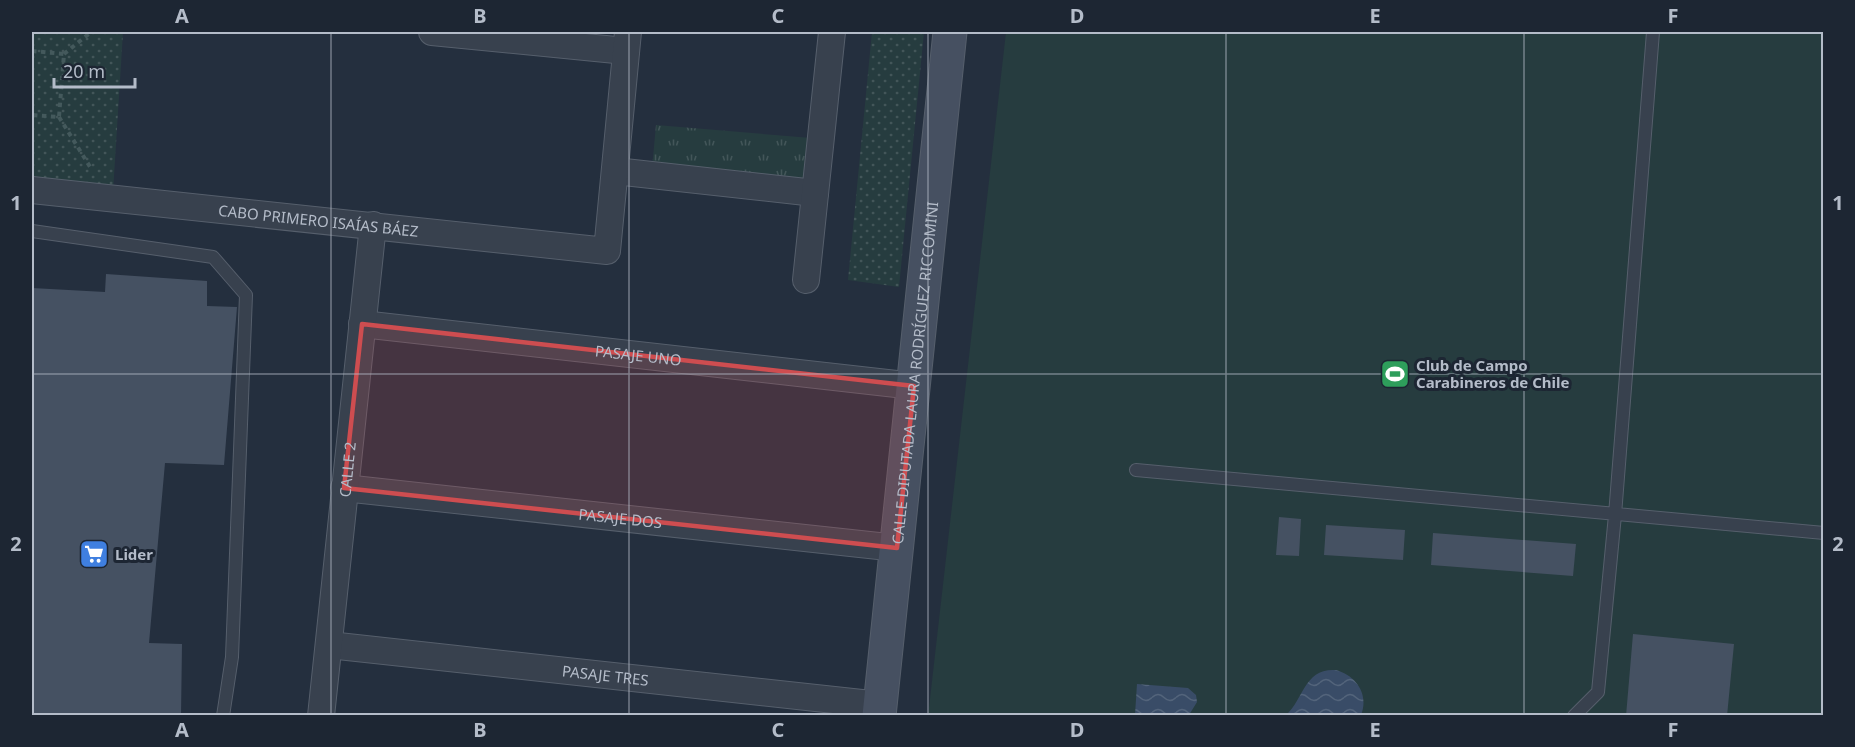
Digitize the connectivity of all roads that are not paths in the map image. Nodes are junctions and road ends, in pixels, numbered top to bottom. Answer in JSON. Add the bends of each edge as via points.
{"nodes":[{"id":1,"x":432,"y":32,"type":"edge"},
{"id":2,"x":831,"y":32,"type":"edge"},
{"id":3,"x":950,"y":32,"type":"edge"},
{"id":4,"x":1653,"y":32,"type":"edge"},
{"id":5,"x":627,"y":41,"type":"edge"},
{"id":6,"x":615,"y":171,"type":"junction"},
{"id":7,"x":32,"y":190,"type":"edge"},
{"id":8,"x":815,"y":193,"type":"junction"},
{"id":9,"x":373,"y":225,"type":"junction"},
{"id":10,"x":32,"y":231,"type":"edge"},
{"id":11,"x":806,"y":280,"type":"dead end"},
{"id":12,"x":362,"y":324,"type":"junction"},
{"id":13,"x":914,"y":386,"type":"junction"},
{"id":14,"x":1136,"y":470,"type":"dead end"},
{"id":15,"x":344,"y":488,"type":"junction"},
{"id":16,"x":1615,"y":514,"type":"junction"},
{"id":17,"x":1824,"y":533,"type":"edge"},
{"id":18,"x":897,"y":548,"type":"junction"},
{"id":19,"x":328,"y":645,"type":"junction"},
{"id":20,"x":880,"y":710,"type":"edge"},
{"id":21,"x":223,"y":716,"type":"edge"},
{"id":22,"x":321,"y":716,"type":"edge"},
{"id":23,"x":1574,"y":716,"type":"edge"}],
"edges":[{"from":1,"to":5,"type":"street"},
{"from":2,"to":8,"type":"street"},
{"from":3,"to":13,"type":"main road","name":"CALLE DIPUTADA LAURA RODRÍGUEZ RICCOMINI"},
{"from":4,"to":16,"type":"lane"},
{"from":5,"to":6,"type":"street"},
{"from":6,"to":8,"type":"street"},
{"from":6,"to":9,"type":"street","name":"CABO PRIMERO ISAÍAS BÁEZ","via":[[607,251]]},
{"from":7,"to":9,"type":"street","name":"CABO PRIMERO ISAÍAS BÁEZ"},
{"from":8,"to":11,"type":"street"},
{"from":9,"to":12,"type":"street","name":"CALLE 2"},
{"from":10,"to":21,"type":"lane","via":[[213,257],[246,295],[232,657]]},
{"from":12,"to":13,"type":"street","name":"PASAJE UNO"},
{"from":12,"to":15,"type":"street","name":"CALLE 2"},
{"from":13,"to":18,"type":"main road","name":"CALLE DIPUTADA LAURA RODRÍGUEZ RICCOMINI"},
{"from":14,"to":16,"type":"lane"},
{"from":15,"to":18,"type":"street","name":"PASAJE DOS"},
{"from":15,"to":19,"type":"street","name":"CALLE 2"},
{"from":16,"to":17,"type":"lane"},
{"from":16,"to":23,"type":"lane","via":[[1598,692]]},
{"from":18,"to":20,"type":"main road","name":"CALLE DIPUTADA LAURA RODRÍGUEZ RICCOMINI"},
{"from":19,"to":20,"type":"street","name":"PASAJE TRES"},
{"from":19,"to":22,"type":"street","name":"CALLE 2"}]}
